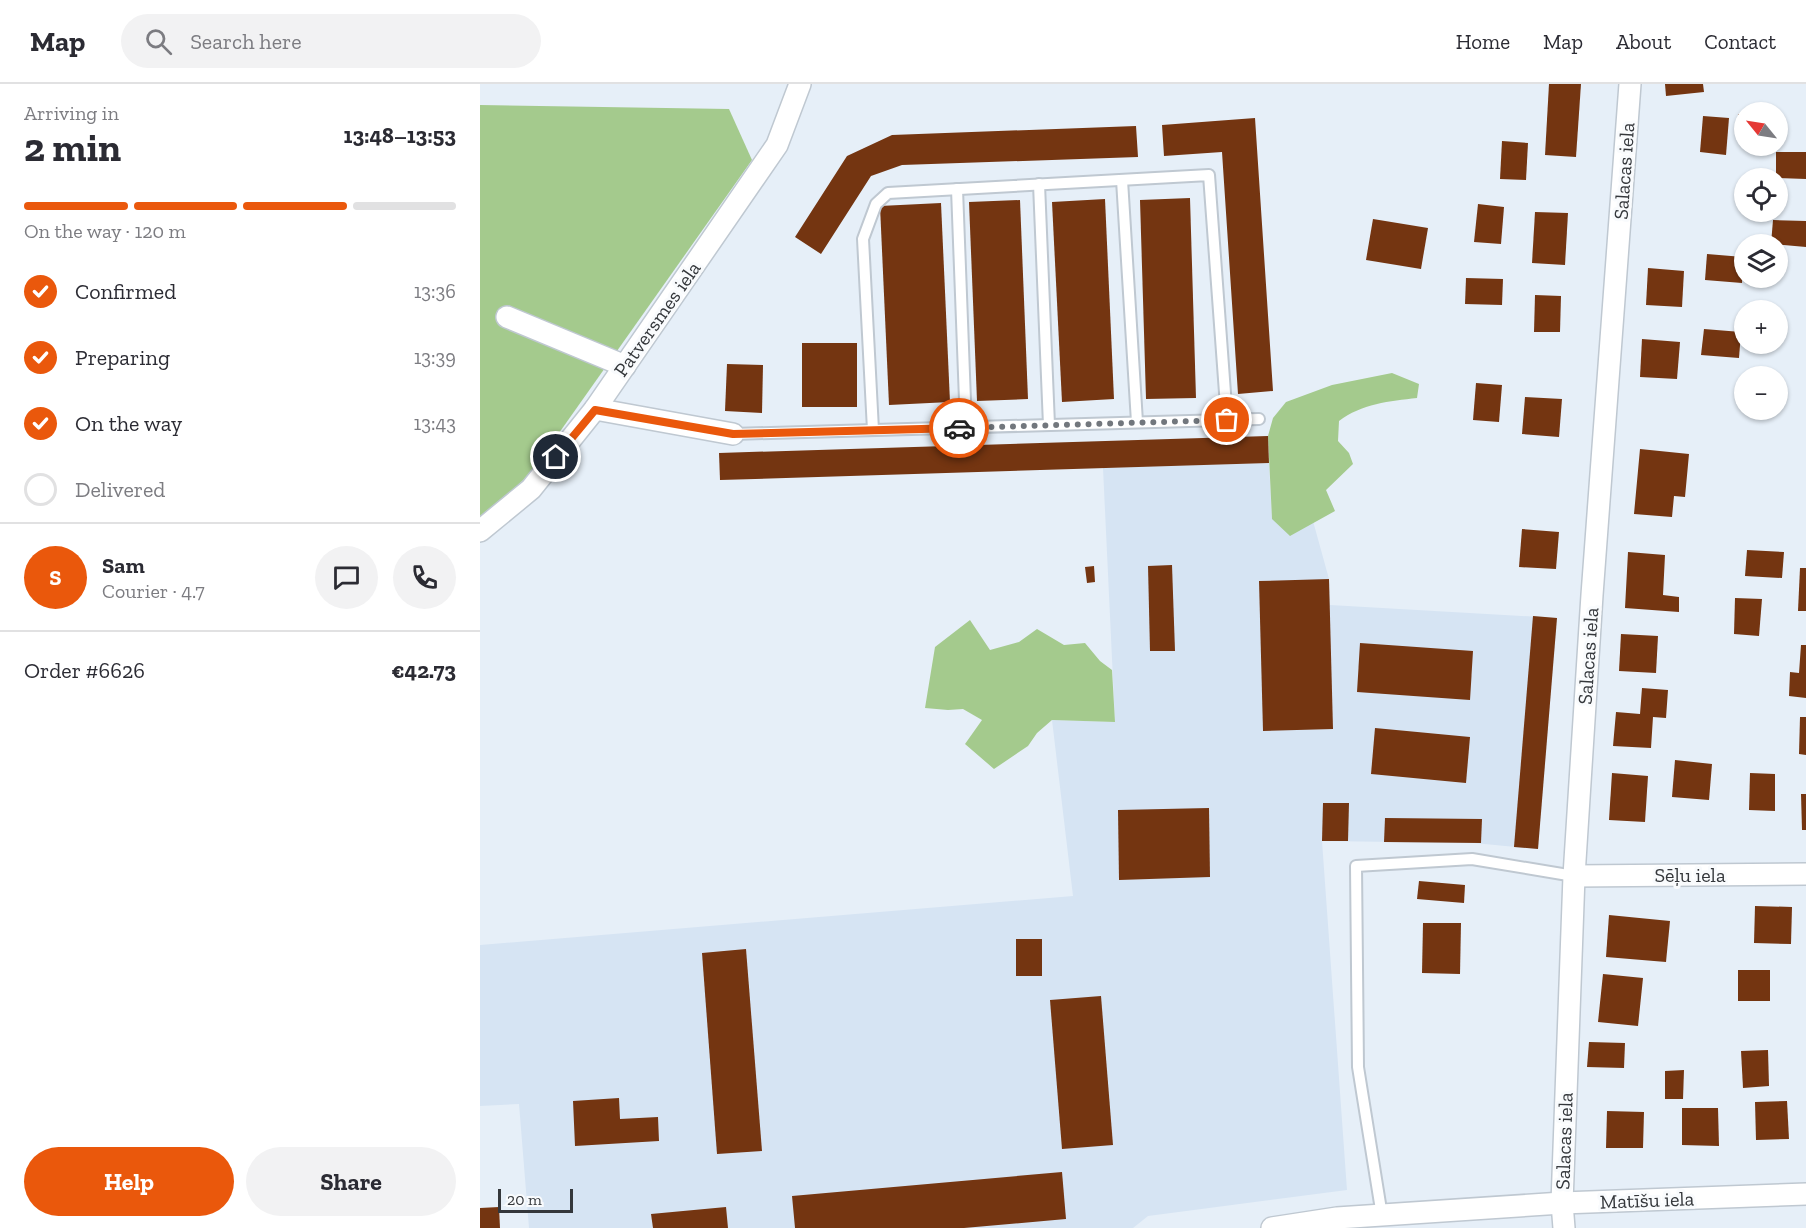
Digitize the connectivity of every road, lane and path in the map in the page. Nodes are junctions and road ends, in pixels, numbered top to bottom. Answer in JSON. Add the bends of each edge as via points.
{"nodes":[{"id":1,"x":800,"y":84,"type":"edge"},
{"id":2,"x":1630,"y":84,"type":"edge"},
{"id":3,"x":1122,"y":180,"type":"junction"},
{"id":4,"x":1039,"y":184,"type":"junction"},
{"id":5,"x":957,"y":189,"type":"junction"},
{"id":6,"x":507,"y":317,"type":"dead end"},
{"id":7,"x":625,"y":366,"type":"junction"},
{"id":8,"x":595,"y":410,"type":"junction"},
{"id":9,"x":1259,"y":419,"type":"dead end"},
{"id":10,"x":1227,"y":420,"type":"junction"},
{"id":11,"x":1137,"y":422,"type":"junction"},
{"id":12,"x":1049,"y":425,"type":"junction"},
{"id":13,"x":966,"y":427,"type":"junction"},
{"id":14,"x":873,"y":430,"type":"junction"},
{"id":15,"x":733,"y":434,"type":"joint"},
{"id":16,"x":480,"y":531,"type":"edge"},
{"id":17,"x":1806,"y":874,"type":"edge"},
{"id":18,"x":1574,"y":876,"type":"junction"},
{"id":19,"x":1806,"y":1194,"type":"edge"},
{"id":20,"x":1562,"y":1203,"type":"junction"},
{"id":21,"x":1382,"y":1216,"type":"junction"},
{"id":22,"x":1272,"y":1228,"type":"edge"},
{"id":23,"x":1564,"y":1228,"type":"edge"}],
"edges":[{"from":1,"to":7,"type":"street","name":"Patversmes iela","via":[[777,145]]},
{"from":2,"to":18,"type":"street","name":"Salacas iela"},
{"from":3,"to":4,"type":"lane"},
{"from":3,"to":10,"type":"lane","via":[[1209,175]]},
{"from":3,"to":11,"type":"lane"},
{"from":4,"to":5,"type":"lane"},
{"from":4,"to":12,"type":"lane"},
{"from":5,"to":13,"type":"lane"},
{"from":5,"to":14,"type":"lane","via":[[888,193],[876,204],[863,239]]},
{"from":6,"to":7,"type":"street"},
{"from":7,"to":8,"type":"street","name":"Patversmes iela"},
{"from":8,"to":15,"type":"street"},
{"from":8,"to":16,"type":"street","name":"Patversmes iela","via":[[531,489]]},
{"from":9,"to":10,"type":"lane"},
{"from":10,"to":11,"type":"lane"},
{"from":11,"to":12,"type":"lane"},
{"from":12,"to":13,"type":"lane"},
{"from":13,"to":14,"type":"lane"},
{"from":14,"to":15,"type":"lane"},
{"from":17,"to":18,"type":"street","name":"Sēļu iela"},
{"from":18,"to":20,"type":"street","name":"Salacas iela"},
{"from":18,"to":21,"type":"lane","via":[[1472,859],[1356,866],[1358,1067]]},
{"from":19,"to":20,"type":"street","name":"Matīšu iela"},
{"from":20,"to":21,"type":"street","name":"Matīšu iela"},
{"from":20,"to":23,"type":"street","name":"Salacas iela"},
{"from":21,"to":22,"type":"street","name":"Matīšu iela"}]}
